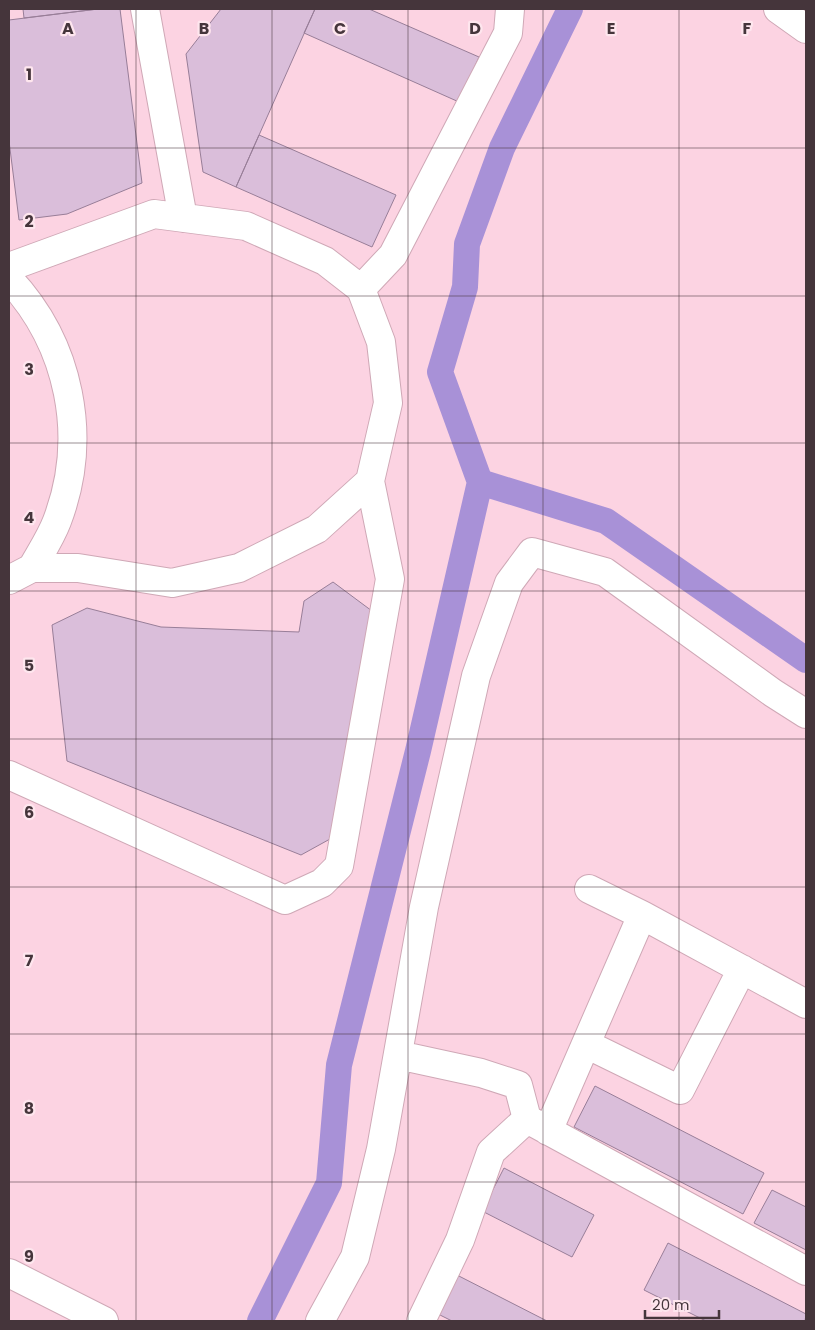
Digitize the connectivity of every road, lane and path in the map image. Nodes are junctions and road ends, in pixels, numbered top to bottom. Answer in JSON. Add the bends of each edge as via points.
{"nodes":[{"id":1,"x":145,"y":9,"type":"edge"},
{"id":2,"x":510,"y":9,"type":"edge"},
{"id":3,"x":778,"y":9,"type":"edge"},
{"id":4,"x":806,"y":29,"type":"edge"},
{"id":5,"x":183,"y":218,"type":"junction"},
{"id":6,"x":9,"y":267,"type":"edge"},
{"id":7,"x":9,"y":279,"type":"edge"},
{"id":8,"x":361,"y":289,"type":"junction"},
{"id":9,"x":370,"y":481,"type":"junction"},
{"id":10,"x":20,"y":574,"type":"edge"},
{"id":11,"x":806,"y":714,"type":"edge"},
{"id":12,"x":9,"y":775,"type":"edge"},
{"id":13,"x":589,"y":889,"type":"dead end"},
{"id":14,"x":642,"y":915,"type":"junction"},
{"id":15,"x":742,"y":970,"type":"junction"},
{"id":16,"x":806,"y":1004,"type":"edge"},
{"id":17,"x":586,"y":1044,"type":"junction"},
{"id":18,"x":398,"y":1055,"type":"junction"},
{"id":19,"x":537,"y":1125,"type":"junction"},
{"id":20,"x":806,"y":1271,"type":"edge"},
{"id":21,"x":9,"y":1273,"type":"edge"},
{"id":22,"x":104,"y":1321,"type":"edge"},
{"id":23,"x":320,"y":1321,"type":"edge"},
{"id":24,"x":421,"y":1321,"type":"edge"}],
"edges":[{"from":1,"to":5,"type":"street"},
{"from":2,"to":8,"type":"street","via":[[508,33],[394,255]]},
{"from":3,"to":4,"type":"street"},
{"from":5,"to":6,"type":"street","via":[[154,214]]},
{"from":5,"to":8,"type":"street","via":[[246,226],[325,261]]},
{"from":7,"to":10,"type":"street","via":[[37,314],[51,338],[62,365],[73,420],[72,464],[57,522],[45,546]]},
{"from":8,"to":9,"type":"street","via":[[381,342],[388,403]]},
{"from":9,"to":10,"type":"street","via":[[317,530],[239,568],[172,583],[78,568]]},
{"from":9,"to":12,"type":"street","via":[[390,579],[339,866],[322,883],[285,900]]},
{"from":11,"to":18,"type":"street","via":[[605,572],[532,552],[509,583],[476,676],[424,907]]},
{"from":13,"to":14,"type":"street"},
{"from":14,"to":15,"type":"street"},
{"from":14,"to":17,"type":"street"},
{"from":15,"to":16,"type":"street"},
{"from":15,"to":17,"type":"street","via":[[680,1090]]},
{"from":17,"to":19,"type":"street"},
{"from":18,"to":19,"type":"street","via":[[481,1073],[518,1085]]},
{"from":18,"to":23,"type":"street","via":[[381,1149],[355,1257]]},
{"from":19,"to":20,"type":"street"},
{"from":19,"to":24,"type":"street","via":[[491,1152],[460,1240]]},
{"from":21,"to":22,"type":"street"}]}
